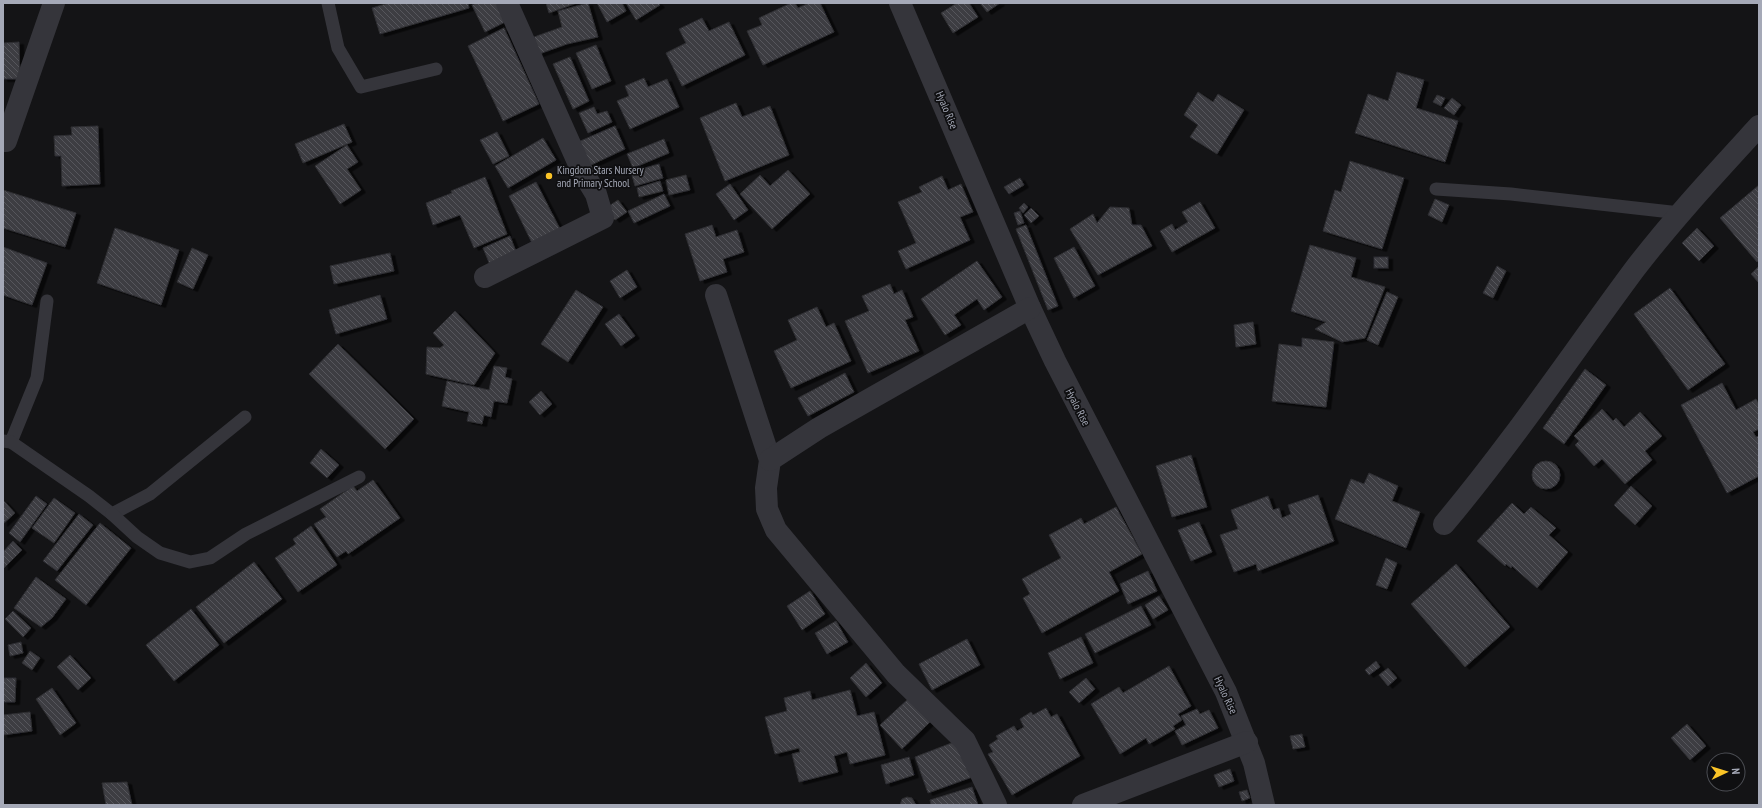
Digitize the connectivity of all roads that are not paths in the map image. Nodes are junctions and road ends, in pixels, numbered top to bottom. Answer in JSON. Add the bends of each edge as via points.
{"nodes":[{"id":1,"x":54,"y":3,"type":"edge"},
{"id":2,"x":328,"y":3,"type":"edge"},
{"id":3,"x":507,"y":3,"type":"edge"},
{"id":4,"x":900,"y":3,"type":"edge"},
{"id":5,"x":436,"y":69,"type":"dead end"},
{"id":6,"x":1759,"y":126,"type":"edge"},
{"id":7,"x":6,"y":142,"type":"dead end"},
{"id":8,"x":1436,"y":190,"type":"dead end"},
{"id":9,"x":1680,"y":213,"type":"junction"},
{"id":10,"x":485,"y":277,"type":"dead end"},
{"id":11,"x":716,"y":295,"type":"dead end"},
{"id":12,"x":47,"y":301,"type":"dead end"},
{"id":13,"x":1030,"y":308,"type":"junction"},
{"id":14,"x":245,"y":417,"type":"dead end"},
{"id":15,"x":7,"y":441,"type":"edge"},
{"id":16,"x":770,"y":460,"type":"junction"},
{"id":17,"x":359,"y":477,"type":"dead end"},
{"id":18,"x":112,"y":514,"type":"junction"},
{"id":19,"x":1444,"y":524,"type":"dead end"},
{"id":20,"x":1247,"y":742,"type":"junction"},
{"id":21,"x":996,"y":805,"type":"edge"},
{"id":22,"x":1083,"y":805,"type":"edge"},
{"id":23,"x":1264,"y":805,"type":"edge"}],
"edges":[{"from":1,"to":7,"type":"street"},
{"from":2,"to":5,"type":"lane","via":[[338,48],[361,87]]},
{"from":3,"to":10,"type":"street","via":[[582,171],[596,194],[603,218]]},
{"from":4,"to":13,"type":"street","name":"Hyalo Rise"},
{"from":6,"to":9,"type":"street"},
{"from":8,"to":9,"type":"lane","via":[[1511,194]]},
{"from":9,"to":19,"type":"street","via":[[1635,270],[1486,474]]},
{"from":11,"to":16,"type":"street"},
{"from":12,"to":15,"type":"lane","via":[[37,378]]},
{"from":13,"to":16,"type":"street","via":[[818,428]]},
{"from":13,"to":20,"type":"street","name":"Hyalo Rise","via":[[1074,399],[1226,692]]},
{"from":14,"to":18,"type":"lane","via":[[150,494]]},
{"from":15,"to":18,"type":"lane"},
{"from":16,"to":21,"type":"street","via":[[766,488],[767,509],[776,530],[896,674],[965,741]]},
{"from":17,"to":18,"type":"lane","via":[[246,534],[210,558],[190,562],[160,553],[137,537]]},
{"from":20,"to":22,"type":"street"},
{"from":20,"to":23,"type":"street","name":"Hyalo Rise"}]}
